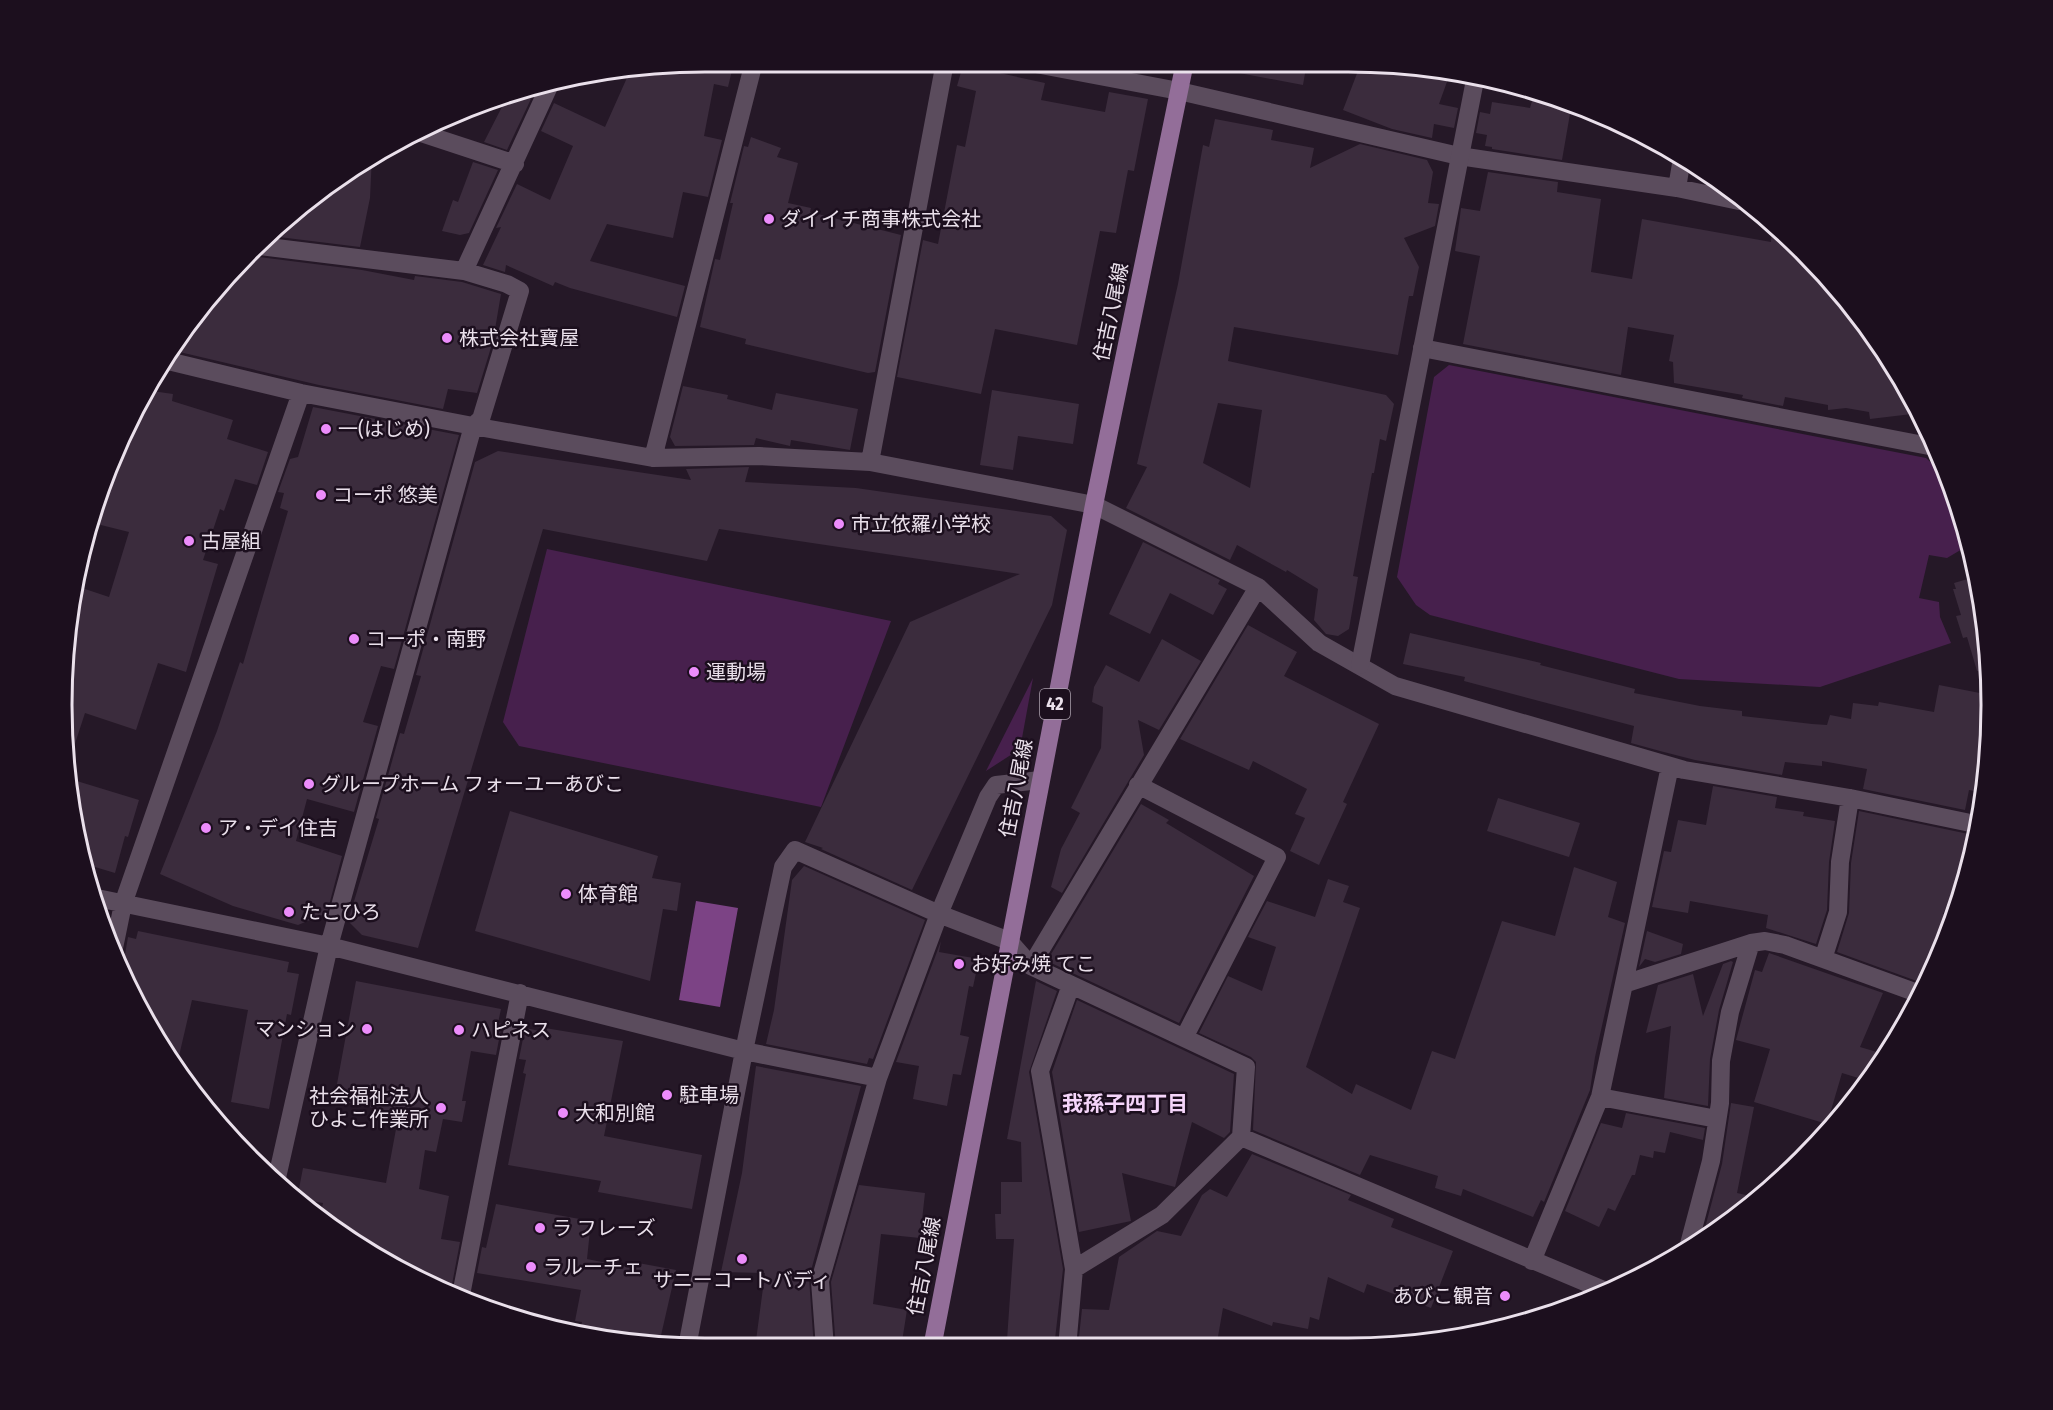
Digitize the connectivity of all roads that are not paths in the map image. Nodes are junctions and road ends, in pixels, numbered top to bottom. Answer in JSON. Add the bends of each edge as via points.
{"nodes":[{"id":1,"x":751,"y":72,"type":"edge"},
{"id":2,"x":943,"y":72,"type":"edge"},
{"id":3,"x":1078,"y":72,"type":"edge"},
{"id":4,"x":1183,"y":72,"type":"edge"},
{"id":5,"x":1474,"y":85,"type":"edge"},
{"id":6,"x":1179,"y":91,"type":"junction"},
{"id":7,"x":546,"y":93,"type":"edge"},
{"id":8,"x":428,"y":135,"type":"edge"},
{"id":9,"x":1459,"y":156,"type":"junction"},
{"id":10,"x":515,"y":164,"type":"junction"},
{"id":11,"x":1681,"y":167,"type":"edge"},
{"id":12,"x":1677,"y":188,"type":"junction"},
{"id":13,"x":1727,"y":198,"type":"edge"},
{"id":14,"x":268,"y":247,"type":"edge"},
{"id":15,"x":465,"y":271,"type":"junction"},
{"id":16,"x":1422,"y":348,"type":"junction"},
{"id":17,"x":173,"y":362,"type":"edge"},
{"id":18,"x":301,"y":393,"type":"junction"},
{"id":19,"x":473,"y":426,"type":"junction"},
{"id":20,"x":1925,"y":445,"type":"edge"},
{"id":21,"x":653,"y":459,"type":"junction"},
{"id":22,"x":870,"y":462,"type":"junction"},
{"id":23,"x":1094,"y":505,"type":"junction"},
{"id":24,"x":1258,"y":587,"type":"junction"},
{"id":25,"x":1360,"y":665,"type":"junction"},
{"id":26,"x":1670,"y":766,"type":"junction"},
{"id":27,"x":1040,"y":780,"type":"junction"},
{"id":28,"x":1138,"y":785,"type":"junction"},
{"id":29,"x":1850,"y":798,"type":"junction"},
{"id":30,"x":1970,"y":823,"type":"edge"},
{"id":31,"x":103,"y":899,"type":"edge"},
{"id":32,"x":123,"y":904,"type":"junction"},
{"id":33,"x":939,"y":914,"type":"junction"},
{"id":34,"x":116,"y":937,"type":"edge"},
{"id":35,"x":1009,"y":941,"type":"junction"},
{"id":36,"x":1751,"y":943,"type":"junction"},
{"id":37,"x":329,"y":946,"type":"junction"},
{"id":38,"x":1823,"y":959,"type":"junction"},
{"id":39,"x":1031,"y":966,"type":"junction"},
{"id":40,"x":1624,"y":984,"type":"junction"},
{"id":41,"x":1071,"y":985,"type":"junction"},
{"id":42,"x":1913,"y":991,"type":"edge"},
{"id":43,"x":520,"y":993,"type":"junction"},
{"id":44,"x":1184,"y":1038,"type":"junction"},
{"id":45,"x":744,"y":1051,"type":"junction"},
{"id":46,"x":878,"y":1078,"type":"junction"},
{"id":47,"x":1600,"y":1097,"type":"junction"},
{"id":48,"x":1717,"y":1119,"type":"junction"},
{"id":49,"x":1241,"y":1137,"type":"junction"},
{"id":50,"x":278,"y":1172,"type":"edge"},
{"id":51,"x":1691,"y":1236,"type":"edge"},
{"id":52,"x":1532,"y":1261,"type":"junction"},
{"id":53,"x":1074,"y":1269,"type":"junction"},
{"id":54,"x":1596,"y":1287,"type":"edge"},
{"id":55,"x":462,"y":1290,"type":"edge"},
{"id":56,"x":689,"y":1338,"type":"edge"},
{"id":57,"x":824,"y":1338,"type":"edge"},
{"id":58,"x":934,"y":1338,"type":"edge"},
{"id":59,"x":1068,"y":1338,"type":"edge"}],
"edges":[{"from":1,"to":21,"type":"street"},
{"from":2,"to":22,"type":"street"},
{"from":3,"to":6,"type":"street"},
{"from":4,"to":6,"type":"main road","name":"住吉八尾線","number":"42"},
{"from":5,"to":9,"type":"street"},
{"from":6,"to":9,"type":"street"},
{"from":6,"to":23,"type":"main road","name":"住吉八尾線","number":"42"},
{"from":7,"to":10,"type":"street"},
{"from":8,"to":10,"type":"street"},
{"from":9,"to":12,"type":"street"},
{"from":9,"to":16,"type":"street"},
{"from":10,"to":15,"type":"street"},
{"from":11,"to":12,"type":"street"},
{"from":12,"to":13,"type":"street"},
{"from":14,"to":15,"type":"street"},
{"from":15,"to":19,"type":"street","via":[[520,291],[481,419]]},
{"from":16,"to":20,"type":"street"},
{"from":16,"to":25,"type":"street"},
{"from":17,"to":18,"type":"street"},
{"from":18,"to":19,"type":"street"},
{"from":18,"to":32,"type":"street"},
{"from":19,"to":21,"type":"street"},
{"from":19,"to":37,"type":"street"},
{"from":21,"to":22,"type":"street","via":[[759,456]]},
{"from":22,"to":23,"type":"street"},
{"from":23,"to":24,"type":"street"},
{"from":23,"to":27,"type":"main road","name":"住吉八尾線","number":"42"},
{"from":24,"to":25,"type":"street","via":[[1319,643]]},
{"from":24,"to":28,"type":"street"},
{"from":25,"to":26,"type":"street","via":[[1395,686]]},
{"from":26,"to":29,"type":"street"},
{"from":26,"to":40,"type":"street"},
{"from":27,"to":33,"type":"street","via":[[996,785]]},
{"from":27,"to":35,"type":"main road","name":"住吉八尾線","number":"42"},
{"from":28,"to":39,"type":"street"},
{"from":28,"to":44,"type":"street","via":[[1277,857]]},
{"from":29,"to":30,"type":"street"},
{"from":29,"to":38,"type":"street","via":[[1840,861],[1838,912]]},
{"from":31,"to":32,"type":"street"},
{"from":32,"to":34,"type":"street"},
{"from":32,"to":37,"type":"street"},
{"from":33,"to":35,"type":"street"},
{"from":33,"to":45,"type":"street","via":[[795,850],[783,867]]},
{"from":33,"to":46,"type":"street"},
{"from":35,"to":39,"type":"street"},
{"from":35,"to":58,"type":"main road","name":"住吉八尾線","number":"42"},
{"from":36,"to":38,"type":"street","via":[[1785,945]]},
{"from":36,"to":40,"type":"street"},
{"from":36,"to":48,"type":"street","via":[[1721,1061]]},
{"from":37,"to":43,"type":"street"},
{"from":37,"to":50,"type":"street"},
{"from":38,"to":42,"type":"street"},
{"from":39,"to":41,"type":"street"},
{"from":40,"to":47,"type":"street"},
{"from":41,"to":44,"type":"street"},
{"from":41,"to":53,"type":"street","via":[[1041,1071]]},
{"from":43,"to":45,"type":"street"},
{"from":43,"to":55,"type":"street"},
{"from":44,"to":49,"type":"street","via":[[1246,1067]]},
{"from":45,"to":46,"type":"street"},
{"from":45,"to":56,"type":"street"},
{"from":46,"to":57,"type":"street","via":[[820,1281]]},
{"from":47,"to":48,"type":"street"},
{"from":47,"to":52,"type":"street"},
{"from":48,"to":51,"type":"street","via":[[1711,1161]]},
{"from":49,"to":52,"type":"street"},
{"from":49,"to":53,"type":"street","via":[[1162,1215]]},
{"from":52,"to":54,"type":"street"},
{"from":53,"to":59,"type":"street"}]}
